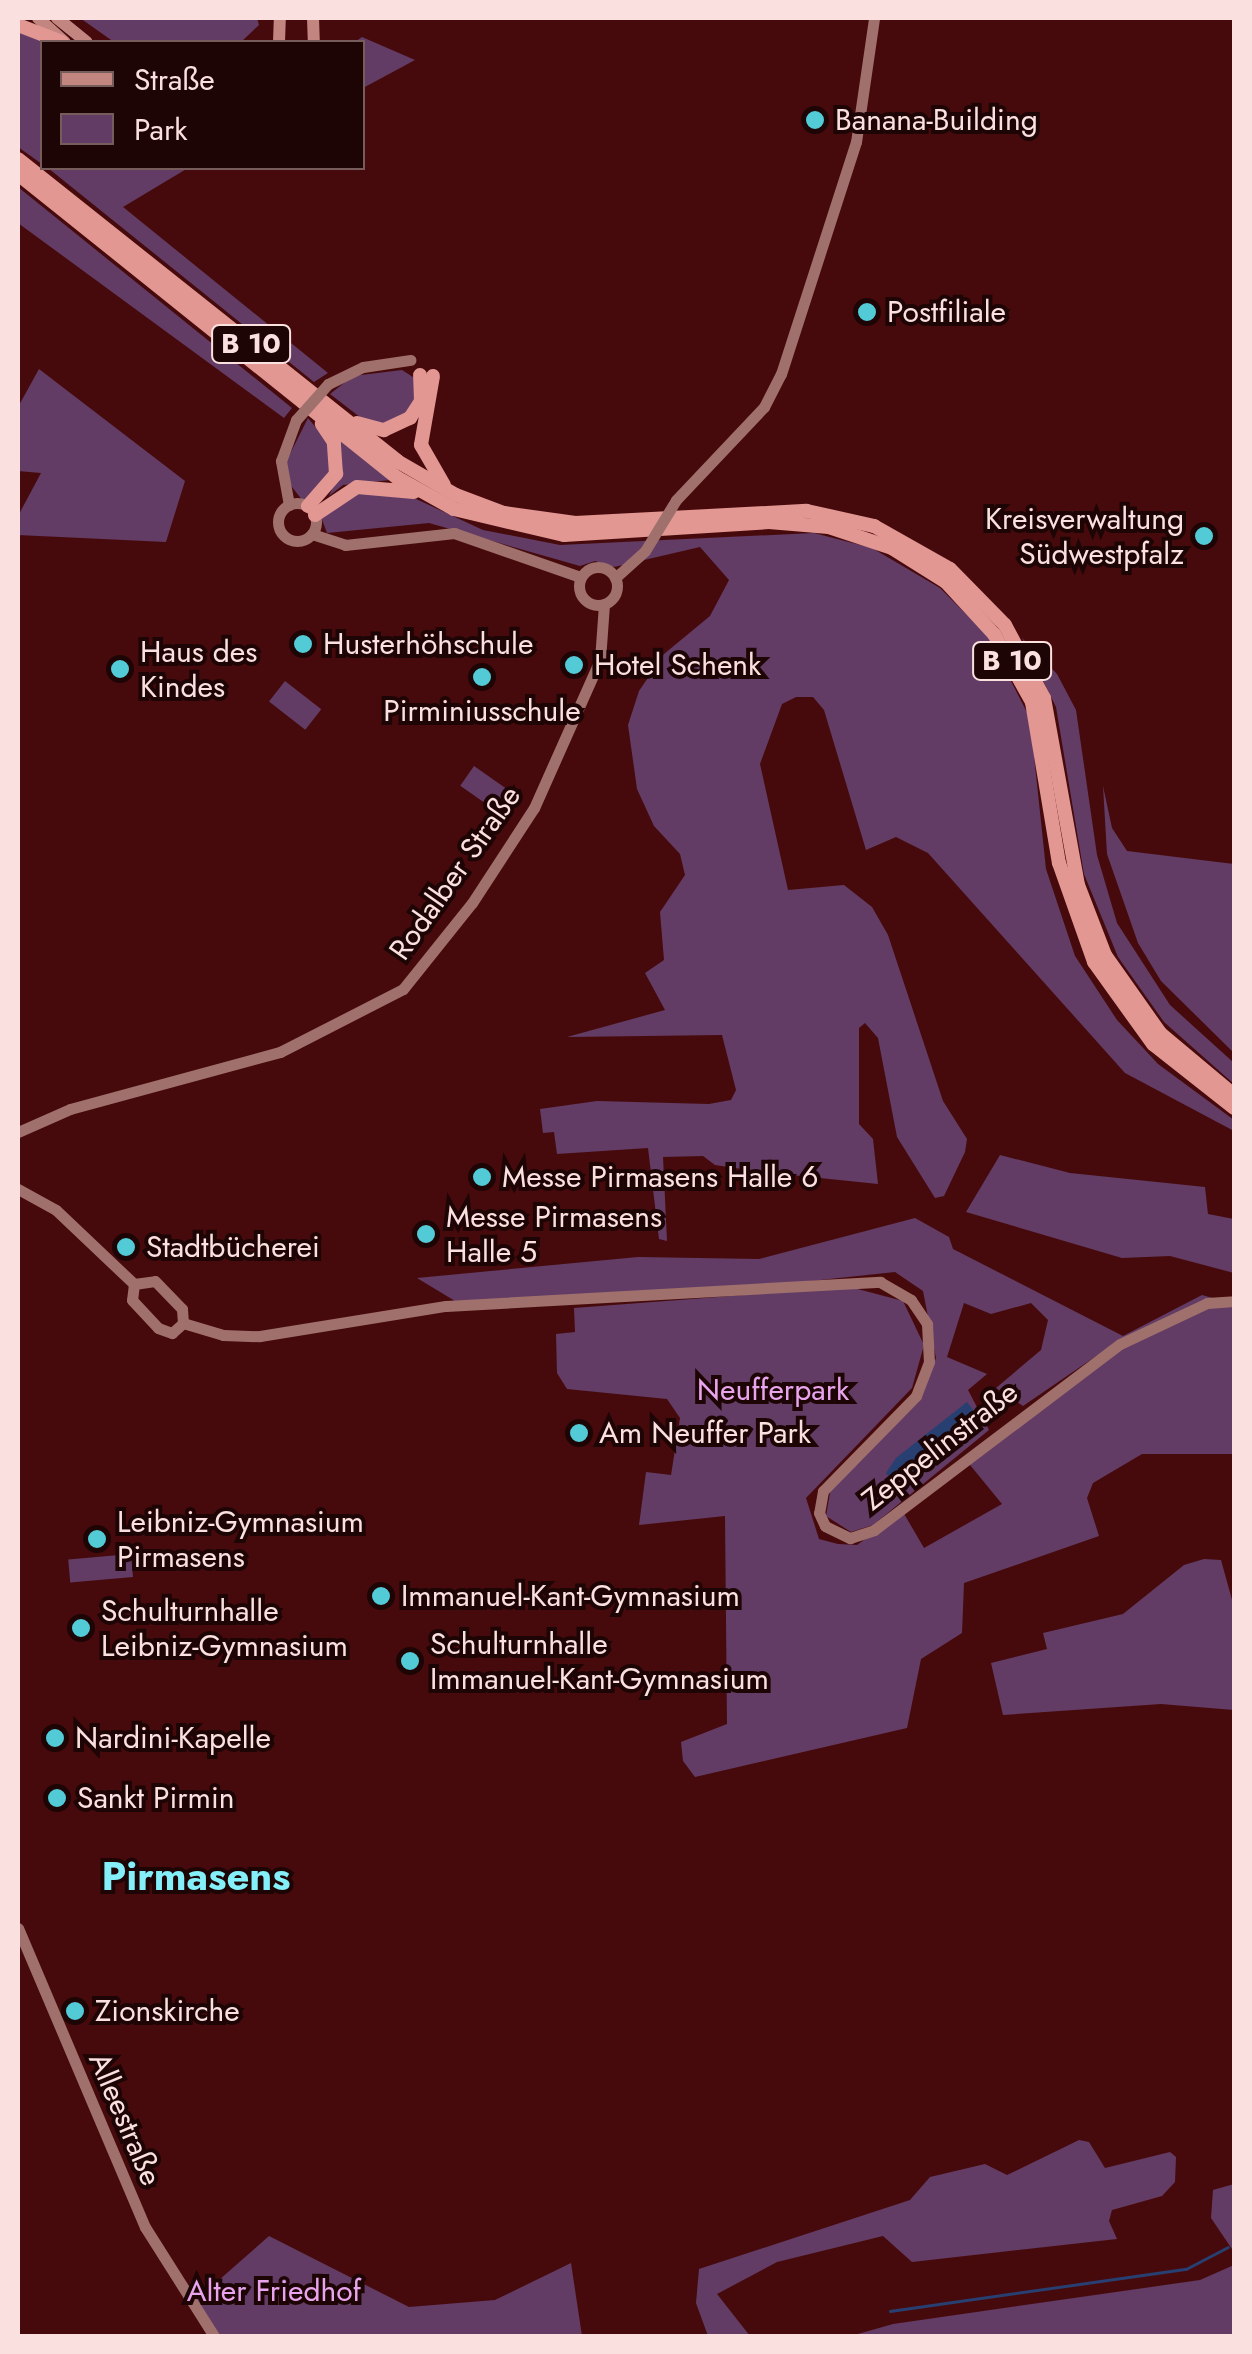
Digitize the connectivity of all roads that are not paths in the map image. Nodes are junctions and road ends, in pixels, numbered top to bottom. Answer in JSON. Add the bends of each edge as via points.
{"nodes":[{"id":1,"x":38,"y":18,"type":"edge"},
{"id":2,"x":57,"y":18,"type":"edge"},
{"id":3,"x":874,"y":18,"type":"edge"},
{"id":4,"x":18,"y":25,"type":"edge"},
{"id":5,"x":59,"y":40,"type":"edge"},
{"id":6,"x":62,"y":40,"type":"edge"},
{"id":7,"x":84,"y":40,"type":"edge"},
{"id":8,"x":18,"y":159,"type":"edge"},
{"id":9,"x":18,"y":174,"type":"edge"},
{"id":10,"x":410,"y":360,"type":"dead end"},
{"id":11,"x":294,"y":394,"type":"junction"},
{"id":12,"x":337,"y":413,"type":"junction"},
{"id":13,"x":456,"y":495,"type":"junction"},
{"id":14,"x":430,"y":497,"type":"junction"},
{"id":15,"x":289,"y":505,"type":"junction"},
{"id":16,"x":312,"y":511,"type":"junction"},
{"id":17,"x":312,"y":534,"type":"junction"},
{"id":18,"x":580,"y":577,"type":"junction"},
{"id":19,"x":615,"y":578,"type":"junction"},
{"id":20,"x":598,"y":604,"type":"junction"},
{"id":21,"x":1234,"y":1095,"type":"edge"},
{"id":22,"x":1234,"y":1108,"type":"edge"},
{"id":23,"x":18,"y":1132,"type":"edge"},
{"id":24,"x":18,"y":1188,"type":"edge"},
{"id":25,"x":134,"y":1284,"type":"junction"},
{"id":26,"x":1234,"y":1301,"type":"edge"},
{"id":27,"x":183,"y":1323,"type":"junction"},
{"id":28,"x":18,"y":1928,"type":"edge"},
{"id":29,"x":214,"y":2336,"type":"edge"}],
"edges":[{"from":1,"to":6,"type":"main road"},
{"from":2,"to":7,"type":"main road"},
{"from":3,"to":19,"type":"street","bridge":true,"via":[[856,142],[780,374],[764,407],[676,500],[645,551]]},
{"from":4,"to":5,"type":"highway"},
{"from":8,"to":12,"type":"highway","number":"B 10"},
{"from":9,"to":11,"type":"highway","number":"B 10"},
{"from":10,"to":15,"type":"street","bridge":true,"via":[[363,366],[328,384],[296,420],[280,462]]},
{"from":11,"to":14,"type":"highway","number":"B 10"},
{"from":11,"to":16,"type":"highway","via":[[329,432],[336,453],[332,484]]},
{"from":12,"to":13,"type":"highway","number":"B 10","via":[[396,461]]},
{"from":12,"to":13,"type":"highway","via":[[373,430],[400,425],[421,401],[427,376],[423,454]]},
{"from":13,"to":21,"type":"highway","number":"B 10","via":[[504,513],[575,523],[807,511],[874,526],[950,569],[1004,626],[1044,698],[1078,885],[1105,955],[1175,1049]]},
{"from":14,"to":16,"type":"highway","via":[[384,485],[357,487]]},
{"from":14,"to":22,"type":"highway","number":"B 10","via":[[500,524],[564,535],[769,522],[829,526],[892,548],[946,582],[994,634],[1032,702],[1059,863],[1094,962],[1152,1044]]},
{"from":15,"to":16,"type":"street"},
{"from":15,"to":17,"type":"street","via":[[278,520],[282,533],[297,541]]},
{"from":16,"to":17,"type":"street"},
{"from":17,"to":18,"type":"street","via":[[345,545],[454,533]]},
{"from":18,"to":19,"type":"street","via":[[601,567]]},
{"from":18,"to":20,"type":"street","via":[[579,590]]},
{"from":19,"to":20,"type":"street","via":[[616,594]]},
{"from":20,"to":23,"type":"street","name":"Rodalber Straße","via":[[592,679],[515,842],[398,994],[280,1052],[70,1110]]},
{"from":24,"to":25,"type":"street","via":[[56,1210]]},
{"from":25,"to":27,"type":"street","via":[[155,1281],[182,1309]]},
{"from":25,"to":27,"type":"street","via":[[132,1300],[158,1328],[172,1333]]},
{"from":26,"to":27,"type":"street","name":"Zeppelinstraße","via":[[1208,1303],[1120,1344],[874,1530],[850,1538],[825,1526],[819,1513],[823,1491],[916,1396],[929,1362],[930,1336],[919,1311],[880,1282],[446,1306],[260,1336],[223,1336]]},
{"from":28,"to":29,"type":"street","name":"Alleestraße","via":[[140,2218]]}]}
